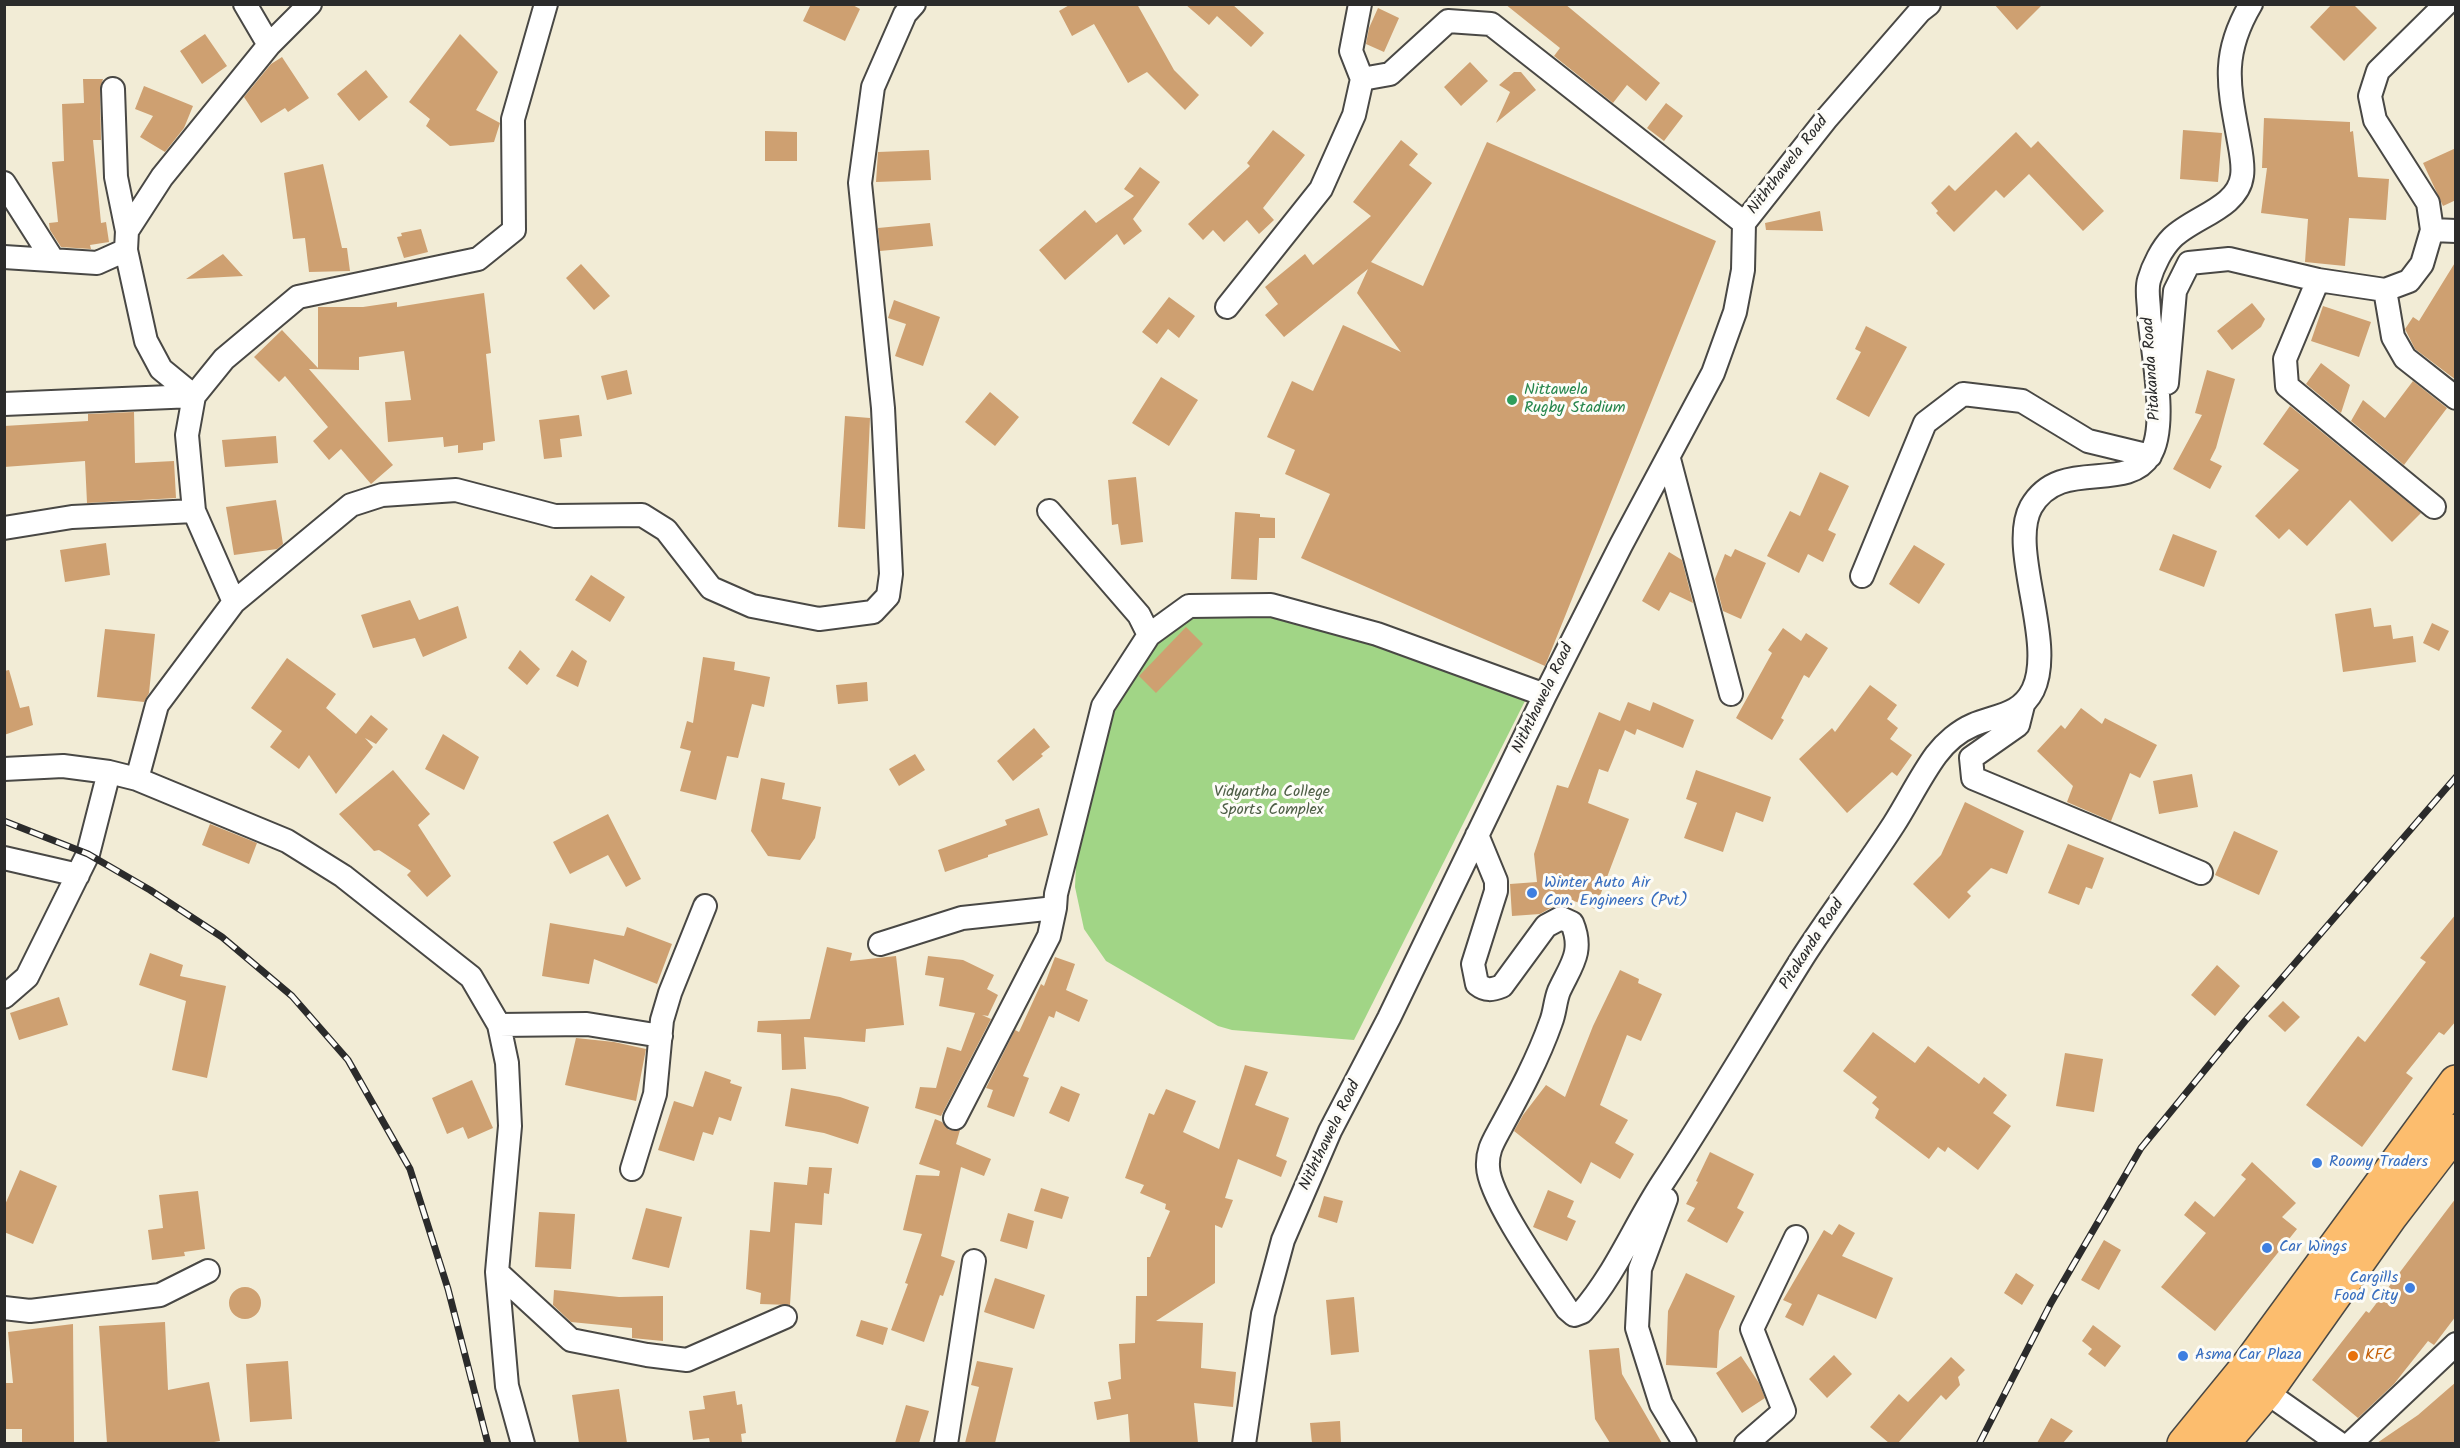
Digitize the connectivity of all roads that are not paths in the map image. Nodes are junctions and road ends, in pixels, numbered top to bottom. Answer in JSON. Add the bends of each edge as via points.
{"nodes":[{"id":1,"x":245,"y":4,"type":"edge"},
{"id":2,"x":310,"y":4,"type":"edge"},
{"id":3,"x":546,"y":4,"type":"edge"},
{"id":4,"x":914,"y":4,"type":"edge"},
{"id":5,"x":1359,"y":4,"type":"edge"},
{"id":6,"x":1464,"y":4,"type":"edge"},
{"id":7,"x":1929,"y":4,"type":"edge"},
{"id":8,"x":2251,"y":4,"type":"edge"},
{"id":9,"x":2446,"y":4,"type":"edge"},
{"id":10,"x":1448,"y":21,"type":"junction"},
{"id":11,"x":269,"y":45,"type":"junction"},
{"id":12,"x":1362,"y":80,"type":"junction"},
{"id":13,"x":113,"y":89,"type":"dead end"},
{"id":14,"x":4,"y":183,"type":"edge"},
{"id":15,"x":1744,"y":223,"type":"junction"},
{"id":16,"x":2432,"y":230,"type":"junction"},
{"id":17,"x":2456,"y":231,"type":"edge"},
{"id":18,"x":127,"y":241,"type":"junction"},
{"id":19,"x":4,"y":257,"type":"edge"},
{"id":20,"x":52,"y":260,"type":"junction"},
{"id":21,"x":2318,"y":280,"type":"junction"},
{"id":22,"x":2385,"y":290,"type":"junction"},
{"id":23,"x":1227,"y":307,"type":"dead end"},
{"id":24,"x":194,"y":396,"type":"junction"},
{"id":25,"x":2456,"y":398,"type":"edge"},
{"id":26,"x":4,"y":404,"type":"edge"},
{"id":27,"x":2158,"y":404,"type":"junction"},
{"id":28,"x":2150,"y":456,"type":"junction"},
{"id":29,"x":1669,"y":459,"type":"junction"},
{"id":30,"x":2434,"y":507,"type":"dead end"},
{"id":31,"x":194,"y":511,"type":"junction"},
{"id":32,"x":1049,"y":511,"type":"dead end"},
{"id":33,"x":4,"y":528,"type":"edge"},
{"id":34,"x":1862,"y":576,"type":"dead end"},
{"id":35,"x":234,"y":602,"type":"junction"},
{"id":36,"x":1149,"y":635,"type":"junction"},
{"id":37,"x":1731,"y":694,"type":"dead end"},
{"id":38,"x":1545,"y":695,"type":"junction"},
{"id":39,"x":2023,"y":704,"type":"junction"},
{"id":40,"x":4,"y":769,"type":"edge"},
{"id":41,"x":109,"y":772,"type":"junction"},
{"id":42,"x":136,"y":779,"type":"junction"},
{"id":43,"x":1477,"y":836,"type":"junction"},
{"id":44,"x":4,"y":858,"type":"edge"},
{"id":45,"x":2201,"y":873,"type":"dead end"},
{"id":46,"x":78,"y":875,"type":"junction"},
{"id":47,"x":705,"y":906,"type":"dead end"},
{"id":48,"x":1055,"y":908,"type":"junction"},
{"id":49,"x":879,"y":944,"type":"dead end"},
{"id":50,"x":4,"y":997,"type":"edge"},
{"id":51,"x":500,"y":1024,"type":"junction"},
{"id":52,"x":661,"y":1036,"type":"junction"},
{"id":53,"x":2456,"y":1082,"type":"edge"},
{"id":54,"x":955,"y":1118,"type":"dead end"},
{"id":55,"x":2456,"y":1131,"type":"edge"},
{"id":56,"x":1683,"y":1155,"type":"junction"},
{"id":57,"x":632,"y":1170,"type":"dead end"},
{"id":58,"x":1796,"y":1237,"type":"dead end"},
{"id":59,"x":974,"y":1262,"type":"dead end"},
{"id":60,"x":208,"y":1271,"type":"dead end"},
{"id":61,"x":497,"y":1272,"type":"junction"},
{"id":62,"x":4,"y":1308,"type":"edge"},
{"id":63,"x":785,"y":1317,"type":"dead end"},
{"id":64,"x":2456,"y":1344,"type":"edge"},
{"id":65,"x":2266,"y":1392,"type":"junction"},
{"id":66,"x":523,"y":1443,"type":"edge"},
{"id":67,"x":946,"y":1443,"type":"edge"},
{"id":68,"x":1244,"y":1443,"type":"edge"},
{"id":69,"x":1685,"y":1443,"type":"edge"},
{"id":70,"x":1746,"y":1443,"type":"edge"},
{"id":71,"x":2184,"y":1443,"type":"edge"},
{"id":72,"x":2222,"y":1443,"type":"edge"},
{"id":73,"x":2340,"y":1443,"type":"edge"},
{"id":74,"x":2350,"y":1443,"type":"edge"}],
"edges":[{"from":1,"to":11,"type":"street"},
{"from":2,"to":11,"type":"street"},
{"from":3,"to":24,"type":"street","via":[[513,119],[514,230],[478,259],[298,297],[224,359]]},
{"from":4,"to":35,"type":"street","via":[[905,14],[873,87],[860,183],[883,408],[891,574],[888,596],[873,612],[819,619],[752,606],[711,588],[666,530],[642,515],[555,516],[456,490],[382,495],[351,505]]},
{"from":5,"to":12,"type":"street","via":[[1351,51]]},
{"from":6,"to":10,"type":"street"},
{"from":7,"to":15,"type":"street","name":"Niththawela Road","via":[[1827,118]]},
{"from":8,"to":27,"type":"street","name":"Pitakanda Road","via":[[2238,26],[2228,64],[2242,177],[2232,197],[2172,238],[2148,283]]},
{"from":9,"to":16,"type":"street","via":[[2378,71],[2370,96],[2375,120],[2428,203]]},
{"from":10,"to":12,"type":"street","via":[[1390,74]]},
{"from":10,"to":15,"type":"street","via":[[1491,24]]},
{"from":11,"to":18,"type":"street","via":[[162,177]]},
{"from":12,"to":23,"type":"street","via":[[1354,115],[1322,189]]},
{"from":13,"to":18,"type":"street","via":[[116,177]]},
{"from":14,"to":20,"type":"street"},
{"from":15,"to":29,"type":"street","name":"Niththawela Road","via":[[1743,270],[1735,312],[1713,373]]},
{"from":16,"to":17,"type":"street"},
{"from":16,"to":22,"type":"street","via":[[2422,264],[2409,281]]},
{"from":18,"to":20,"type":"street","via":[[97,263]]},
{"from":18,"to":24,"type":"street","via":[[146,341],[161,369]]},
{"from":19,"to":20,"type":"street"},
{"from":21,"to":22,"type":"street"},
{"from":21,"to":27,"type":"street","via":[[2229,259],[2189,263],[2175,291],[2167,385]]},
{"from":21,"to":30,"type":"street","via":[[2285,359],[2287,386]]},
{"from":22,"to":25,"type":"street","via":[[2393,337],[2405,358]]},
{"from":24,"to":26,"type":"street"},
{"from":24,"to":31,"type":"street","via":[[187,435]]},
{"from":27,"to":28,"type":"street","name":"Pitakanda Road","via":[[2157,434]]},
{"from":28,"to":34,"type":"street","via":[[2088,441],[2022,401],[1963,394],[1924,423]]},
{"from":28,"to":39,"type":"street","via":[[2134,469],[2119,474],[2056,482],[2040,494],[2028,513],[2025,536],[2039,668]]},
{"from":29,"to":37,"type":"street"},
{"from":29,"to":38,"type":"street","name":"Niththawela Road"},
{"from":31,"to":33,"type":"street","via":[[72,517]]},
{"from":31,"to":35,"type":"street"},
{"from":32,"to":36,"type":"street","via":[[1138,615]]},
{"from":35,"to":42,"type":"street","via":[[157,705]]},
{"from":36,"to":38,"type":"street","via":[[1189,606],[1271,605],[1377,634]]},
{"from":36,"to":48,"type":"street","via":[[1103,706]]},
{"from":38,"to":43,"type":"street","name":"Niththawela Road"},
{"from":39,"to":45,"type":"street","via":[[2018,725],[1971,758],[1973,778]]},
{"from":39,"to":56,"type":"street","name":"Pitakanda Road","via":[[2008,715],[1973,726],[1950,740],[1936,755],[1732,1069]]},
{"from":40,"to":41,"type":"street","via":[[63,766]]},
{"from":41,"to":42,"type":"street"},
{"from":41,"to":46,"type":"street","via":[[88,854]]},
{"from":42,"to":51,"type":"street","via":[[287,841],[343,876],[471,977]]},
{"from":43,"to":56,"type":"street","name":"Pitakanda Road","via":[[1496,881],[1496,891],[1473,964],[1477,984],[1491,990],[1502,986],[1546,926],[1561,918],[1572,923],[1577,935],[1578,951],[1558,993],[1552,1020],[1531,1071],[1488,1151],[1491,1183],[1506,1212],[1567,1310],[1574,1315],[1582,1312],[1615,1269],[1662,1184]]},
{"from":43,"to":68,"type":"street","name":"Niththawela Road","via":[[1330,1131],[1282,1240],[1263,1314]]},
{"from":44,"to":46,"type":"street"},
{"from":46,"to":50,"type":"street","via":[[27,977]]},
{"from":47,"to":52,"type":"street","via":[[670,993]]},
{"from":48,"to":49,"type":"street","via":[[962,918]]},
{"from":48,"to":54,"type":"street","via":[[1049,936]]},
{"from":51,"to":52,"type":"street","via":[[587,1024]]},
{"from":51,"to":61,"type":"street","via":[[507,1063],[510,1126]]},
{"from":52,"to":57,"type":"street","via":[[655,1094]]},
{"from":53,"to":71,"type":"highway","via":[[2247,1366]]},
{"from":55,"to":65,"type":"highway"},
{"from":56,"to":69,"type":"street","via":[[1640,1269],[1638,1328],[1661,1404]]},
{"from":58,"to":70,"type":"street","via":[[1752,1329],[1784,1412]]},
{"from":59,"to":67,"type":"street"},
{"from":60,"to":62,"type":"street","via":[[160,1295],[30,1311]]},
{"from":61,"to":63,"type":"street","via":[[571,1340],[647,1355],[687,1360]]},
{"from":61,"to":66,"type":"street","via":[[507,1386]]},
{"from":64,"to":74,"type":"street"},
{"from":65,"to":72,"type":"highway"},
{"from":65,"to":73,"type":"street"}]}
